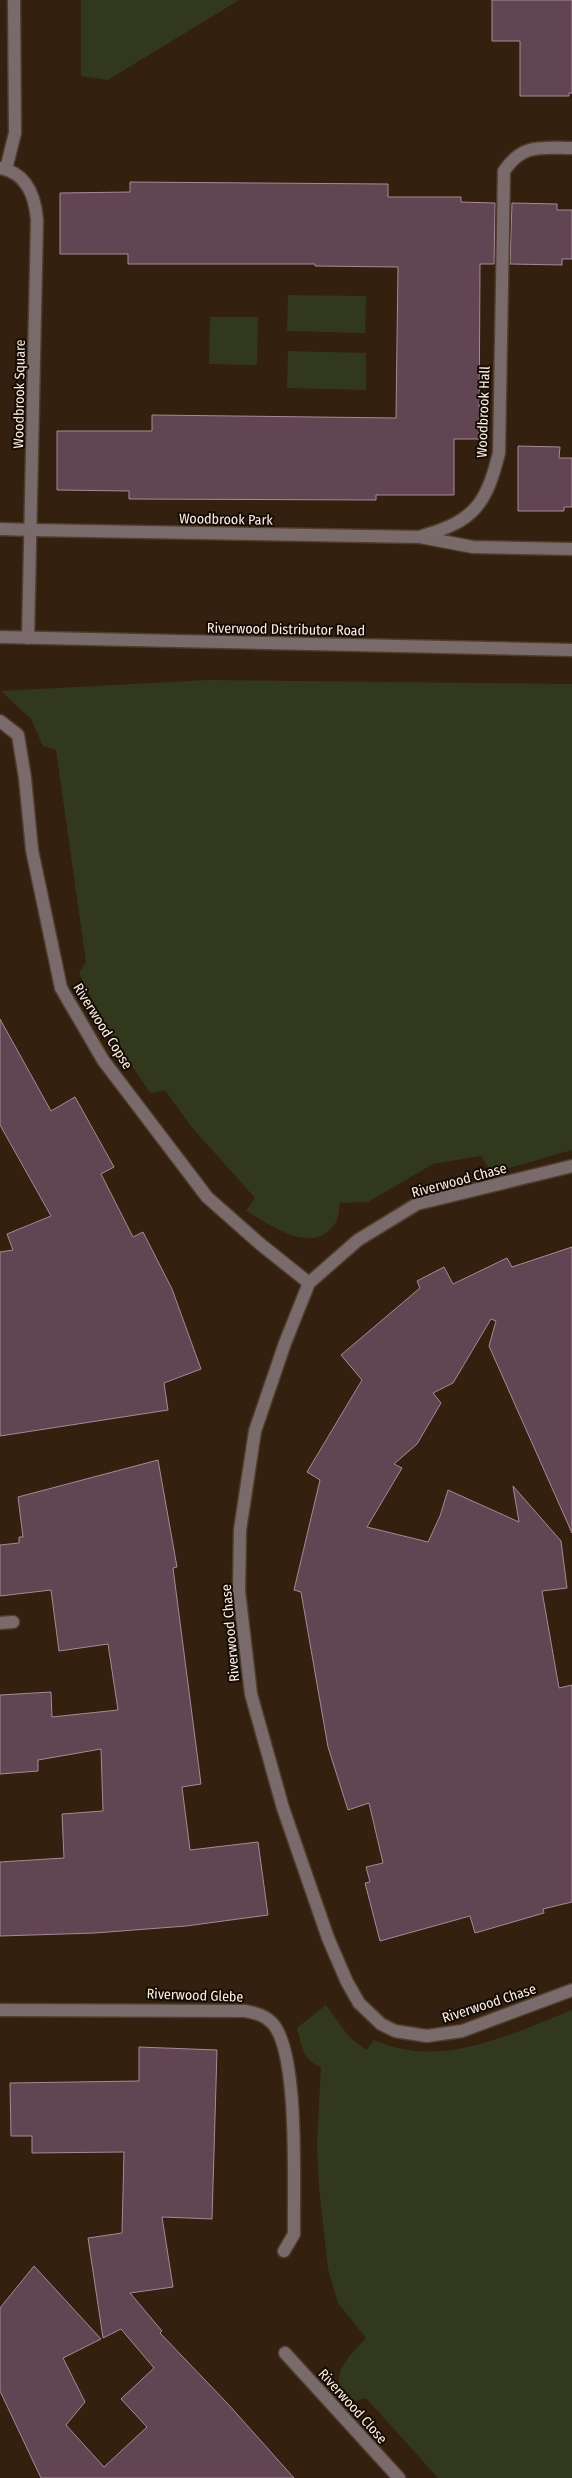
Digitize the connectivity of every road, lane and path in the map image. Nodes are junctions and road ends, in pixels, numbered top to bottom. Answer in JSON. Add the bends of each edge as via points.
{"nodes":[{"id":1,"x":14,"y":0,"type":"edge"},
{"id":2,"x":572,"y":148,"type":"edge"},
{"id":3,"x":3,"y":168,"type":"edge"},
{"id":4,"x":0,"y":529,"type":"edge"},
{"id":5,"x":32,"y":530,"type":"junction"},
{"id":6,"x":420,"y":537,"type":"junction"},
{"id":7,"x":572,"y":549,"type":"edge"},
{"id":8,"x":0,"y":637,"type":"edge"},
{"id":9,"x":28,"y":638,"type":"junction"},
{"id":10,"x":572,"y":650,"type":"edge"},
{"id":11,"x":0,"y":721,"type":"edge"},
{"id":12,"x":572,"y":1166,"type":"edge"},
{"id":13,"x":309,"y":1283,"type":"junction"},
{"id":14,"x":572,"y":1990,"type":"edge"},
{"id":15,"x":0,"y":2010,"type":"edge"},
{"id":16,"x":284,"y":2251,"type":"dead end"},
{"id":17,"x":285,"y":2354,"type":"dead end"},
{"id":18,"x":399,"y":2478,"type":"edge"}],
"edges":[{"from":1,"to":3,"type":"street","via":[[15,133]]},
{"from":2,"to":6,"type":"street","name":"Woodbrook Hall","via":[[522,152],[504,171],[499,453],[488,492],[474,511],[444,530]]},
{"from":3,"to":5,"type":"street","name":"Woodbrook Square","via":[[19,176],[29,187],[36,211]]},
{"from":4,"to":5,"type":"street","name":"Woodbrook Park"},
{"from":5,"to":6,"type":"street","name":"Woodbrook Park"},
{"from":5,"to":9,"type":"street","name":"Woodbrook Square"},
{"from":6,"to":7,"type":"street","via":[[472,547]]},
{"from":8,"to":9,"type":"street","name":"Riverwood Distributor Road"},
{"from":9,"to":10,"type":"street","name":"Riverwood Distributor Road"},
{"from":11,"to":13,"type":"street","name":"Riverwood Copse","via":[[18,734],[32,850],[61,988],[103,1060],[207,1197]]},
{"from":12,"to":13,"type":"street","name":"Riverwood Chase","via":[[417,1204],[358,1240]]},
{"from":13,"to":14,"type":"street","name":"Riverwood Chase","via":[[284,1343],[255,1430],[240,1530],[239,1591],[251,1694],[283,1808],[328,1938],[359,2003],[381,2024],[409,2035],[462,2031]]},
{"from":15,"to":16,"type":"street","name":"Riverwood Glebe","via":[[245,2011],[273,2023],[280,2036],[290,2075],[294,2234]]},
{"from":17,"to":18,"type":"street","name":"Riverwood Close"}]}
